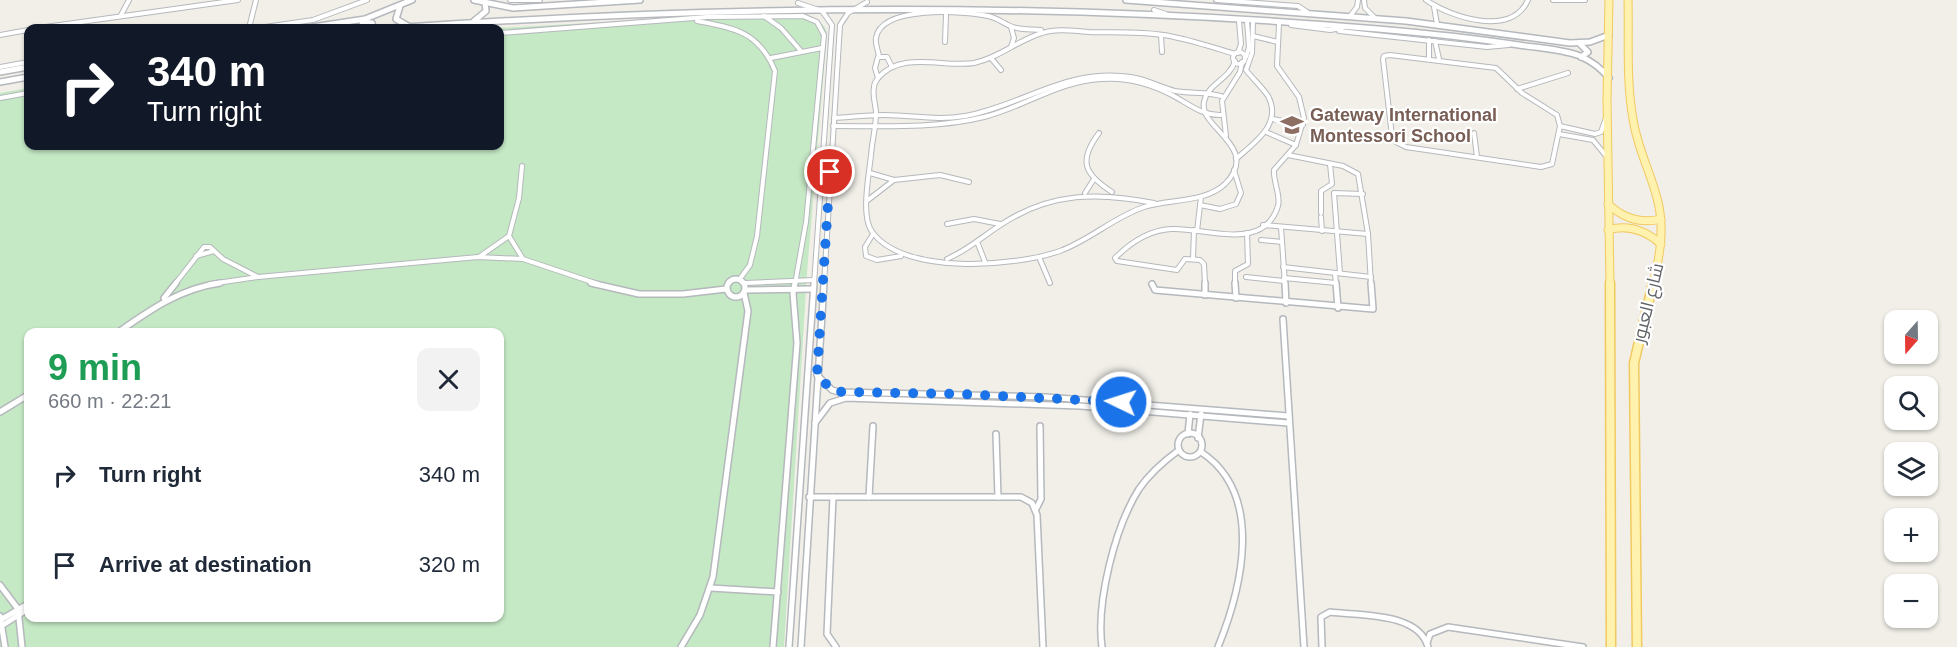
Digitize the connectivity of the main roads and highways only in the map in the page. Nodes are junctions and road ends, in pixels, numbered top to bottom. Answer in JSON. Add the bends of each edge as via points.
{"nodes":[{"id":1,"x":1609,"y":0,"type":"edge"},
{"id":2,"x":1628,"y":0,"type":"edge"},
{"id":3,"x":1608,"y":204,"type":"junction"},
{"id":4,"x":1661,"y":219,"type":"junction"},
{"id":5,"x":1608,"y":230,"type":"junction"},
{"id":6,"x":1661,"y":244,"type":"junction"},
{"id":7,"x":1611,"y":647,"type":"edge"},
{"id":8,"x":1636,"y":647,"type":"edge"}],
"edges":[{"from":1,"to":3,"type":"main road","name":"شارع العبور"},
{"from":2,"to":4,"type":"main road","name":"شارع العبور","via":[[1634,125]]},
{"from":3,"to":4,"type":"main road","via":[[1630,218]]},
{"from":3,"to":5,"type":"main road","name":"شارع العبور"},
{"from":4,"to":6,"type":"main road","name":"شارع العبور"},
{"from":5,"to":6,"type":"main road","via":[[1633,228]]},
{"from":5,"to":7,"type":"main road","name":"شارع العبور"},
{"from":6,"to":8,"type":"main road","name":"شارع العبور","via":[[1659,264],[1639,330],[1634,373]]}]}
